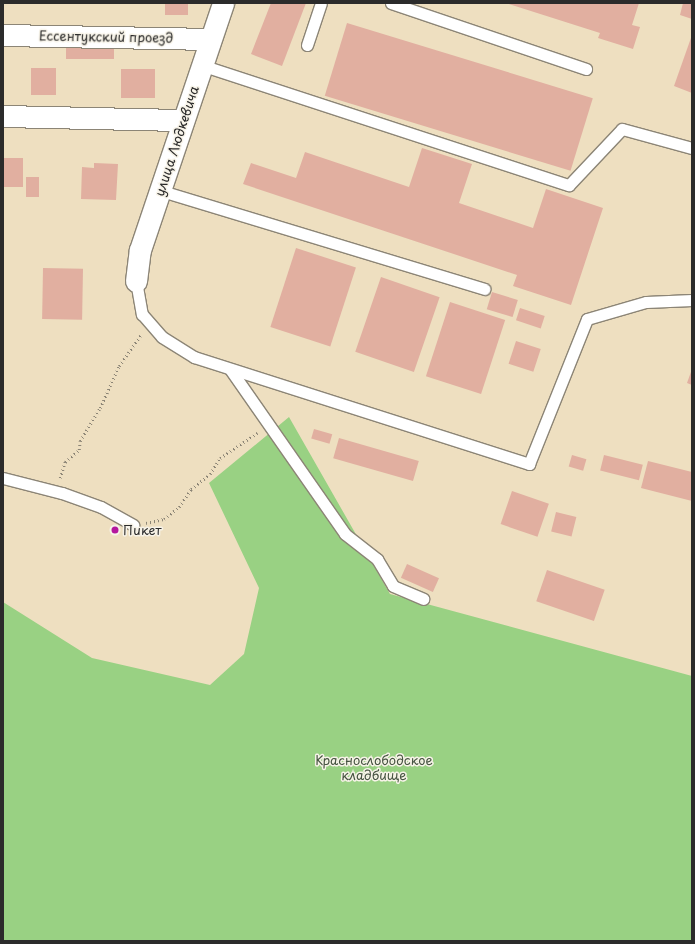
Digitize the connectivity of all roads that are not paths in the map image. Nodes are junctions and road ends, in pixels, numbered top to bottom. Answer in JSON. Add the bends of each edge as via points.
{"nodes":[{"id":1,"x":223,"y":3,"type":"edge"},
{"id":2,"x":321,"y":3,"type":"edge"},
{"id":3,"x":391,"y":3,"type":"edge"},
{"id":4,"x":3,"y":35,"type":"edge"},
{"id":5,"x":209,"y":39,"type":"junction"},
{"id":6,"x":307,"y":45,"type":"dead end"},
{"id":7,"x":201,"y":66,"type":"junction"},
{"id":8,"x":586,"y":69,"type":"dead end"},
{"id":9,"x":3,"y":116,"type":"edge"},
{"id":10,"x":183,"y":120,"type":"junction"},
{"id":11,"x":692,"y":148,"type":"edge"},
{"id":12,"x":162,"y":191,"type":"junction"},
{"id":13,"x":136,"y":281,"type":"joint"},
{"id":14,"x":484,"y":289,"type":"dead end"},
{"id":15,"x":692,"y":300,"type":"edge"},
{"id":16,"x":230,"y":369,"type":"junction"},
{"id":17,"x":3,"y":478,"type":"edge"},
{"id":18,"x":133,"y":525,"type":"road end"},
{"id":19,"x":423,"y":599,"type":"dead end"}],
"edges":[{"from":1,"to":5,"type":"street","name":"улица Людкевича"},
{"from":2,"to":6,"type":"lane"},
{"from":3,"to":8,"type":"lane"},
{"from":4,"to":5,"type":"street","name":"Ессентукский проезд"},
{"from":5,"to":7,"type":"street","name":"улица Людкевича"},
{"from":7,"to":10,"type":"street","name":"улица Людкевича"},
{"from":7,"to":11,"type":"lane","via":[[569,185],[622,129]]},
{"from":9,"to":10,"type":"street"},
{"from":10,"to":12,"type":"street","name":"улица Людкевича"},
{"from":12,"to":13,"type":"street","name":"улица Людкевича","via":[[140,250]]},
{"from":12,"to":14,"type":"lane"},
{"from":13,"to":16,"type":"lane","via":[[142,314],[162,337],[194,357]]},
{"from":15,"to":16,"type":"lane","via":[[646,302],[587,320],[529,464]]},
{"from":16,"to":19,"type":"lane","via":[[345,534],[377,559],[393,586]]},
{"from":17,"to":18,"type":"lane","via":[[54,491],[101,507]]}]}
